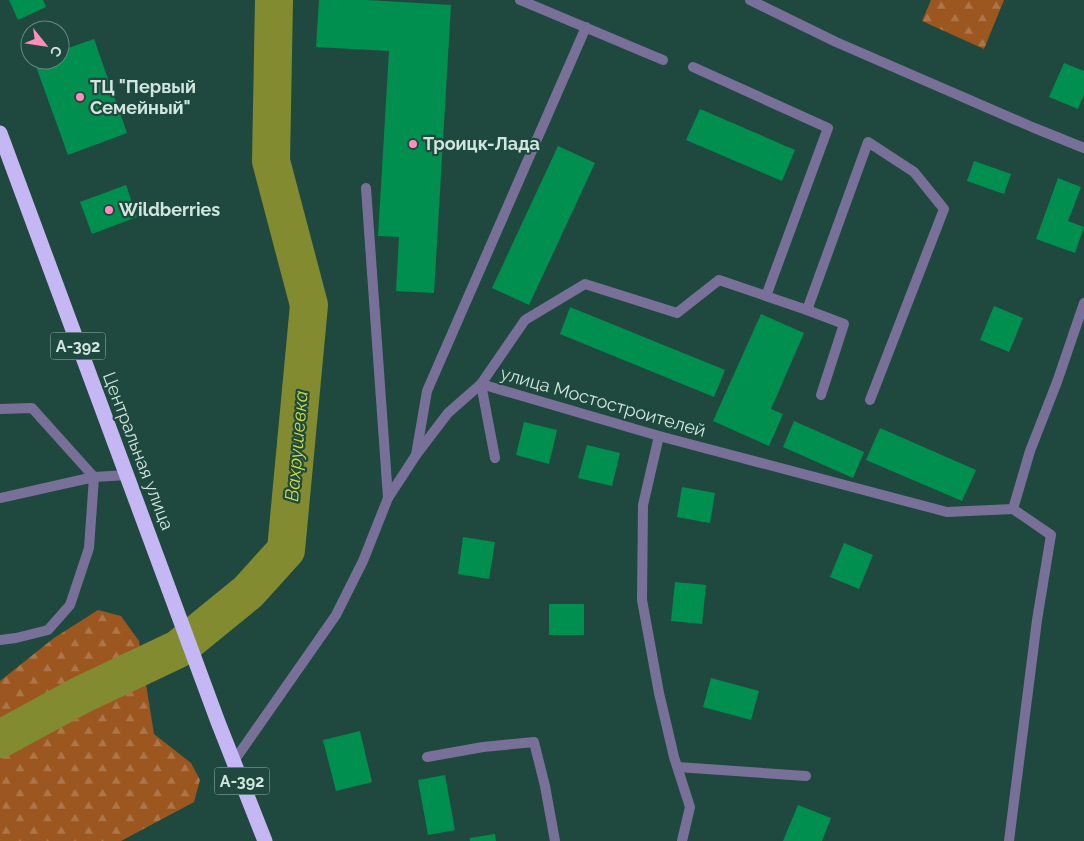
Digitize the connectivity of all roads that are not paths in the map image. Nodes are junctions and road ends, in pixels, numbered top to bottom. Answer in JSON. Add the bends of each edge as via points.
{"nodes":[{"id":1,"x":520,"y":0,"type":"edge"},
{"id":2,"x":750,"y":0,"type":"edge"},
{"id":3,"x":586,"y":27,"type":"junction"},
{"id":4,"x":664,"y":60,"type":"dead end"},
{"id":5,"x":693,"y":67,"type":"dead end"},
{"id":6,"x":0,"y":133,"type":"edge"},
{"id":7,"x":1084,"y":148,"type":"edge"},
{"id":8,"x":366,"y":188,"type":"dead end"},
{"id":9,"x":766,"y":296,"type":"junction"},
{"id":10,"x":1084,"y":303,"type":"edge"},
{"id":11,"x":807,"y":310,"type":"junction"},
{"id":12,"x":481,"y":384,"type":"junction"},
{"id":13,"x":821,"y":394,"type":"dead end"},
{"id":14,"x":870,"y":400,"type":"dead end"},
{"id":15,"x":0,"y":409,"type":"edge"},
{"id":16,"x":659,"y":436,"type":"junction"},
{"id":17,"x":416,"y":455,"type":"junction"},
{"id":18,"x":495,"y":458,"type":"dead end"},
{"id":19,"x":127,"y":475,"type":"junction"},
{"id":20,"x":94,"y":477,"type":"junction"},
{"id":21,"x":0,"y":498,"type":"edge"},
{"id":22,"x":388,"y":498,"type":"junction"},
{"id":23,"x":1013,"y":509,"type":"junction"},
{"id":24,"x":0,"y":640,"type":"edge"},
{"id":25,"x":427,"y":757,"type":"dead end"},
{"id":26,"x":234,"y":761,"type":"junction"},
{"id":27,"x":678,"y":767,"type":"junction"},
{"id":28,"x":806,"y":776,"type":"dead end"},
{"id":29,"x":685,"y":840,"type":"edge"},
{"id":30,"x":265,"y":841,"type":"edge"},
{"id":31,"x":554,"y":841,"type":"edge"},
{"id":32,"x":1009,"y":841,"type":"edge"}],
"edges":[{"from":1,"to":3,"type":"street"},
{"from":2,"to":7,"type":"street","via":[[836,42]]},
{"from":3,"to":4,"type":"street"},
{"from":3,"to":17,"type":"street","via":[[427,390]]},
{"from":5,"to":9,"type":"street","via":[[828,128]]},
{"from":6,"to":19,"type":"highway","name":"Центральная улица","number":"А-392"},
{"from":8,"to":22,"type":"street"},
{"from":9,"to":11,"type":"street"},
{"from":9,"to":12,"type":"street","via":[[719,280],[677,312],[585,284],[525,320]]},
{"from":10,"to":23,"type":"street","via":[[1030,451]]},
{"from":11,"to":13,"type":"street","via":[[844,324]]},
{"from":11,"to":14,"type":"street","via":[[868,142],[914,172],[944,209]]},
{"from":12,"to":16,"type":"street","name":"улица Мостостроителей"},
{"from":12,"to":17,"type":"street","name":"улица Мостостроителей","via":[[448,412]]},
{"from":12,"to":18,"type":"street"},
{"from":15,"to":20,"type":"street","via":[[32,408]]},
{"from":16,"to":23,"type":"street","name":"улица Мостостроителей","via":[[947,512]]},
{"from":16,"to":27,"type":"street","via":[[643,505],[642,600],[659,693]]},
{"from":17,"to":22,"type":"street","name":"улица Мостостроителей"},
{"from":19,"to":20,"type":"street"},
{"from":19,"to":26,"type":"highway","name":"Центральная улица","number":"А-392"},
{"from":20,"to":21,"type":"street"},
{"from":20,"to":24,"type":"street","via":[[89,548],[70,605],[48,630]]},
{"from":22,"to":26,"type":"street","name":"улица Мостостроителей","via":[[363,561],[336,615]]},
{"from":23,"to":32,"type":"street","via":[[1051,534]]},
{"from":25,"to":31,"type":"street","via":[[534,742]]},
{"from":26,"to":30,"type":"highway","number":"А-392"},
{"from":27,"to":28,"type":"street"},
{"from":27,"to":29,"type":"street","via":[[690,807]]}]}
